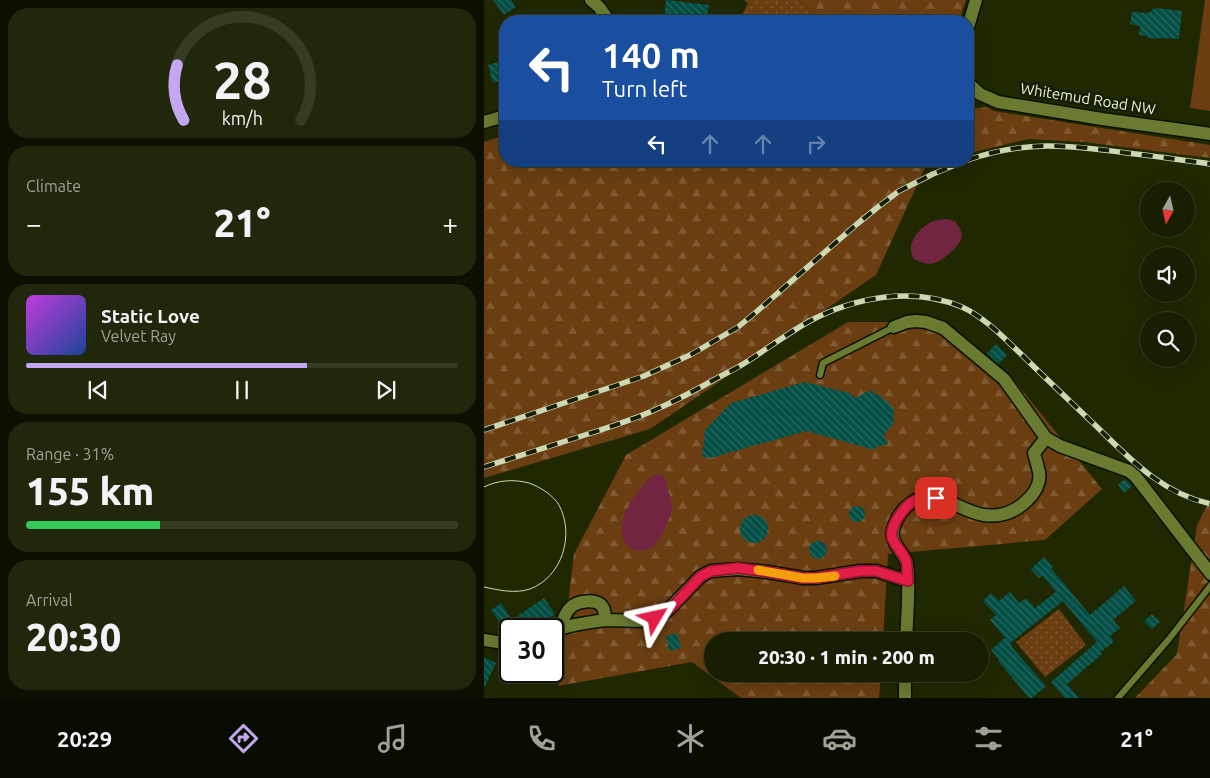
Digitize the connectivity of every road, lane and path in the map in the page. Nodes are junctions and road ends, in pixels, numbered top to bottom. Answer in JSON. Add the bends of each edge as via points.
{"nodes":[{"id":1,"x":591,"y":0,"type":"edge"},
{"id":2,"x":976,"y":0,"type":"edge"},
{"id":3,"x":605,"y":15,"type":"edge"},
{"id":4,"x":972,"y":15,"type":"edge"},
{"id":5,"x":974,"y":89,"type":"edge"},
{"id":6,"x":499,"y":118,"type":"edge"},
{"id":7,"x":484,"y":122,"type":"edge"},
{"id":8,"x":1210,"y":134,"type":"edge"},
{"id":9,"x":894,"y":327,"type":"joint"},
{"id":10,"x":820,"y":376,"type":"dead end"},
{"id":11,"x":1046,"y":438,"type":"junction"},
{"id":12,"x":1210,"y":574,"type":"edge"},
{"id":13,"x":908,"y":581,"type":"junction"},
{"id":14,"x":1210,"y":585,"type":"edge"},
{"id":15,"x":564,"y":618,"type":"edge"},
{"id":16,"x":606,"y":620,"type":"junction"},
{"id":17,"x":564,"y":628,"type":"edge"},
{"id":18,"x":906,"y":632,"type":"edge"},
{"id":19,"x":484,"y":640,"type":"edge"},
{"id":20,"x":499,"y":642,"type":"edge"},
{"id":21,"x":906,"y":682,"type":"edge"},
{"id":22,"x":905,"y":698,"type":"edge"},
{"id":23,"x":1118,"y":698,"type":"edge"}],
"edges":[{"from":1,"to":3,"type":"street"},
{"from":2,"to":4,"type":"street"},
{"from":5,"to":8,"type":"street","name":"Whitemud Road NW","via":[[998,102]]},
{"from":6,"to":7,"type":"street"},
{"from":9,"to":10,"type":"lane","via":[[823,363]]},
{"from":9,"to":11,"type":"street","via":[[916,321],[943,328],[1004,379]]},
{"from":11,"to":12,"type":"street","via":[[1136,477]]},
{"from":11,"to":13,"type":"street","via":[[1034,453],[1039,469],[1034,494],[1015,510],[983,515],[928,497],[911,503],[901,512],[892,538],[907,562]]},
{"from":13,"to":16,"type":"street","via":[[876,571],[816,578],[738,568],[711,571],[701,576],[672,607],[655,618]]},
{"from":13,"to":18,"type":"street"},
{"from":14,"to":23,"type":"lane"},
{"from":15,"to":16,"type":"street","via":[[571,607],[593,601],[602,605]]},
{"from":16,"to":17,"type":"street"},
{"from":19,"to":20,"type":"street"},
{"from":21,"to":22,"type":"street"}]}
